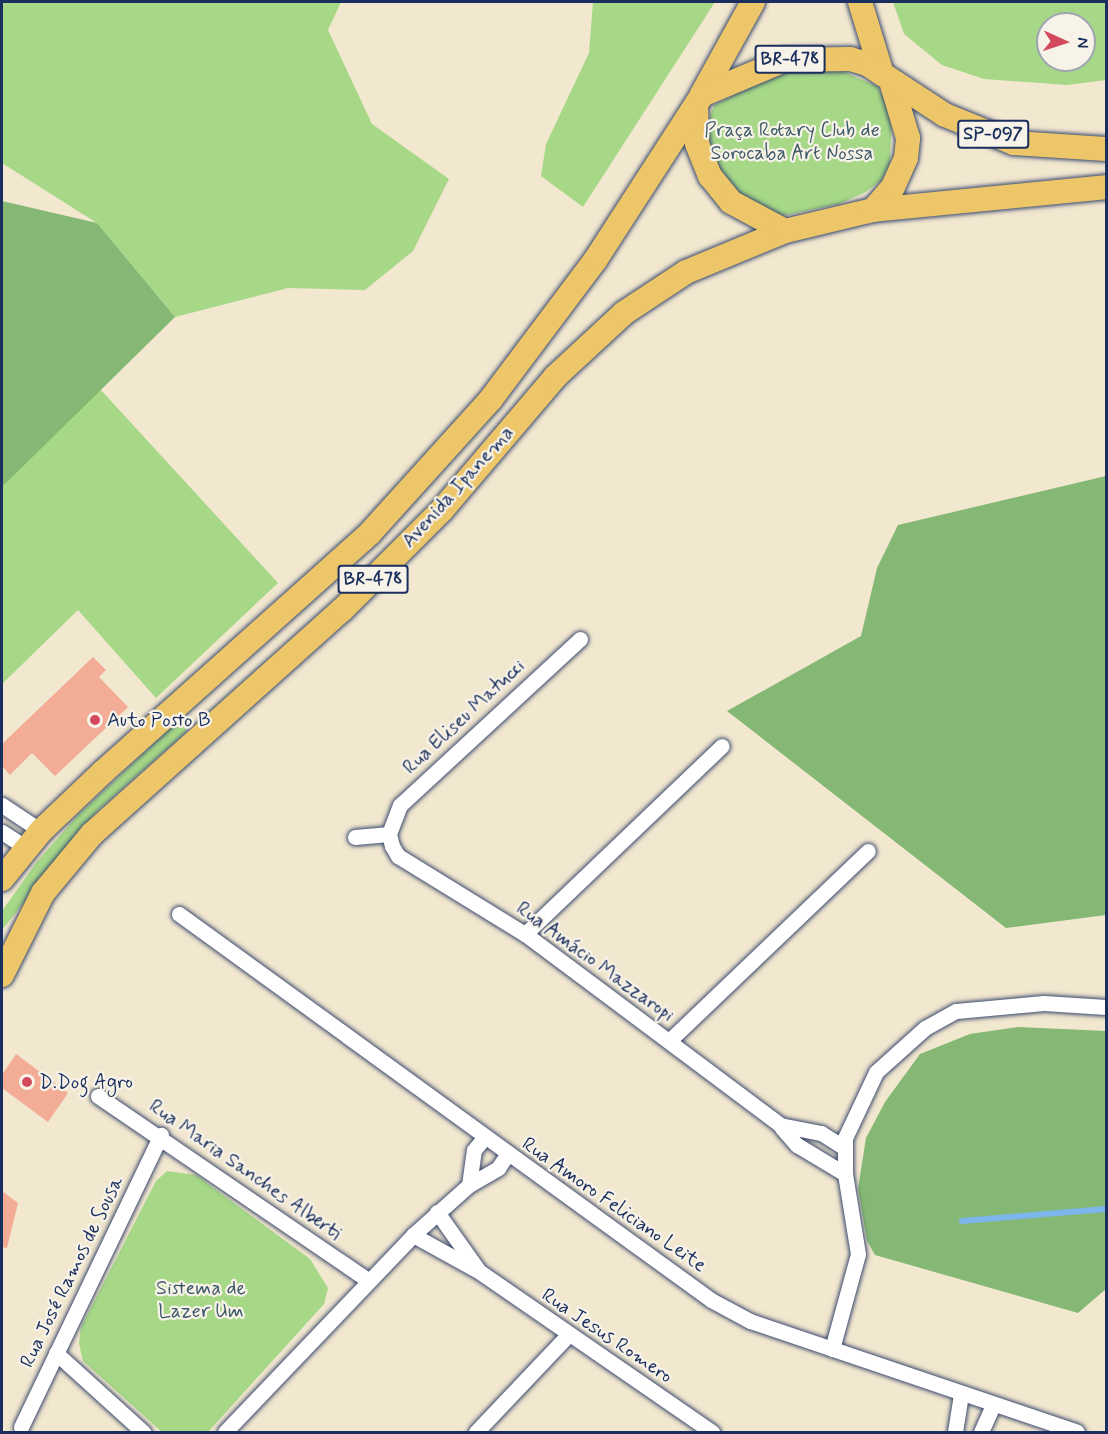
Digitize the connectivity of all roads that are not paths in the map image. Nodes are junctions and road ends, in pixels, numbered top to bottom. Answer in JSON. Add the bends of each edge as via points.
{"nodes":[{"id":1,"x":753,"y":2,"type":"edge"},
{"id":2,"x":860,"y":2,"type":"edge"},
{"id":3,"x":886,"y":77,"type":"junction"},
{"id":4,"x":699,"y":100,"type":"junction"},
{"id":5,"x":1107,"y":148,"type":"edge"},
{"id":6,"x":1107,"y":187,"type":"edge"},
{"id":7,"x":873,"y":210,"type":"junction"},
{"id":8,"x":785,"y":231,"type":"junction"},
{"id":9,"x":580,"y":639,"type":"dead end"},
{"id":10,"x":722,"y":746,"type":"dead end"},
{"id":11,"x":2,"y":805,"type":"edge"},
{"id":12,"x":2,"y":832,"type":"edge"},
{"id":13,"x":389,"y":834,"type":"junction"},
{"id":14,"x":355,"y":837,"type":"dead end"},
{"id":15,"x":34,"y":840,"type":"junction"},
{"id":16,"x":868,"y":851,"type":"dead end"},
{"id":17,"x":2,"y":879,"type":"edge"},
{"id":18,"x":179,"y":914,"type":"dead end"},
{"id":19,"x":525,"y":934,"type":"junction"},
{"id":20,"x":2,"y":975,"type":"edge"},
{"id":21,"x":1107,"y":1007,"type":"edge"},
{"id":22,"x":669,"y":1041,"type":"junction"},
{"id":23,"x":98,"y":1096,"type":"dead end"},
{"id":24,"x":855,"y":1110,"type":"junction"},
{"id":25,"x":780,"y":1125,"type":"junction"},
{"id":26,"x":161,"y":1135,"type":"junction"},
{"id":27,"x":830,"y":1136,"type":"junction"},
{"id":28,"x":484,"y":1138,"type":"junction"},
{"id":29,"x":845,"y":1148,"type":"junction"},
{"id":30,"x":507,"y":1155,"type":"junction"},
{"id":31,"x":845,"y":1174,"type":"junction"},
{"id":32,"x":469,"y":1185,"type":"junction"},
{"id":33,"x":437,"y":1212,"type":"junction"},
{"id":34,"x":413,"y":1235,"type":"junction"},
{"id":35,"x":480,"y":1272,"type":"junction"},
{"id":36,"x":368,"y":1280,"type":"junction"},
{"id":37,"x":567,"y":1336,"type":"junction"},
{"id":38,"x":832,"y":1349,"type":"junction"},
{"id":39,"x":56,"y":1353,"type":"junction"},
{"id":40,"x":962,"y":1395,"type":"junction"},
{"id":41,"x":993,"y":1405,"type":"junction"},
{"id":42,"x":21,"y":1427,"type":"dead end"},
{"id":43,"x":143,"y":1432,"type":"edge"},
{"id":44,"x":225,"y":1432,"type":"edge"},
{"id":45,"x":476,"y":1432,"type":"edge"},
{"id":46,"x":712,"y":1432,"type":"edge"},
{"id":47,"x":955,"y":1432,"type":"edge"},
{"id":48,"x":981,"y":1432,"type":"edge"},
{"id":49,"x":1077,"y":1432,"type":"edge"}],
"edges":[{"from":1,"to":4,"type":"main road","name":"Avenida Ipanema"},
{"from":2,"to":3,"type":"main road"},
{"from":3,"to":4,"type":"main road","number":"BR-478","via":[[850,59],[785,60]]},
{"from":3,"to":5,"type":"main road","number":"SP-097","via":[[945,115],[1014,143]]},
{"from":3,"to":7,"type":"main road","via":[[908,138],[906,158],[893,187]]},
{"from":4,"to":8,"type":"main road","via":[[697,144],[710,176],[731,202]]},
{"from":4,"to":15,"type":"main road","name":"Avenida Ipanema","number":"BR-478","via":[[596,259],[491,399],[386,516]]},
{"from":6,"to":7,"type":"main road","name":"Avenida Ipanema"},
{"from":7,"to":8,"type":"main road","name":"Avenida Ipanema","number":"BR-478"},
{"from":8,"to":20,"type":"main road","name":"Avenida Ipanema","number":"BR-478","via":[[686,272],[624,313],[555,377],[442,510],[342,610],[92,834],[43,893]]},
{"from":9,"to":13,"type":"street","name":"Rua Eliseu Matucci","via":[[400,806]]},
{"from":10,"to":19,"type":"street"},
{"from":11,"to":15,"type":"street"},
{"from":12,"to":15,"type":"street"},
{"from":13,"to":14,"type":"street"},
{"from":13,"to":19,"type":"street","name":"Rua Amácio Mazzaropi","via":[[398,856]]},
{"from":15,"to":17,"type":"main road","name":"Avenida Ipanema","number":"BR-478"},
{"from":16,"to":22,"type":"street"},
{"from":18,"to":28,"type":"street","name":"Rua Amoro Feliciano Leite"},
{"from":19,"to":22,"type":"street","name":"Rua Amácio Mazzaropi"},
{"from":21,"to":24,"type":"street","via":[[1044,1003],[956,1011],[899,1048],[876,1072]]},
{"from":22,"to":25,"type":"street","name":"Rua Amácio Mazzaropi"},
{"from":23,"to":26,"type":"street","name":"Rua Maria Sanches Alberti"},
{"from":24,"to":27,"type":"street","via":[[843,1129]]},
{"from":24,"to":29,"type":"street"},
{"from":25,"to":27,"type":"street","name":"Rua Amácio Mazzaropi"},
{"from":25,"to":31,"type":"street","name":"Rua Amácio Mazzaropi","via":[[797,1145]]},
{"from":26,"to":36,"type":"street","name":"Rua Maria Sanches Alberti"},
{"from":26,"to":39,"type":"street","name":"Rua José Ramos de Sousa"},
{"from":27,"to":29,"type":"street","name":"Rua Amácio Mazzaropi"},
{"from":28,"to":30,"type":"street","name":"Rua Amoro Feliciano Leite"},
{"from":28,"to":32,"type":"street","via":[[474,1150]]},
{"from":29,"to":31,"type":"street"},
{"from":30,"to":32,"type":"street","via":[[498,1168]]},
{"from":30,"to":38,"type":"street","name":"Rua Amoro Feliciano Leite","via":[[711,1300],[750,1321]]},
{"from":31,"to":38,"type":"street","via":[[858,1254]]},
{"from":32,"to":33,"type":"street"},
{"from":33,"to":34,"type":"street"},
{"from":33,"to":35,"type":"street","name":"Rua Jesus Romero"},
{"from":34,"to":35,"type":"street","name":"Rua Jesus Romero"},
{"from":34,"to":36,"type":"street"},
{"from":35,"to":37,"type":"street","name":"Rua Jesus Romero"},
{"from":36,"to":44,"type":"street"},
{"from":37,"to":45,"type":"street"},
{"from":37,"to":46,"type":"street","name":"Rua Jesus Romero"},
{"from":38,"to":40,"type":"street","name":"Rua Amoro Feliciano Leite"},
{"from":39,"to":42,"type":"street","name":"Rua José Ramos de Sousa"},
{"from":39,"to":43,"type":"street"},
{"from":40,"to":41,"type":"street","name":"Rua Amoro Feliciano Leite"},
{"from":40,"to":47,"type":"street"},
{"from":41,"to":48,"type":"street"},
{"from":41,"to":49,"type":"street","name":"Rua Amoro Feliciano Leite"}]}
